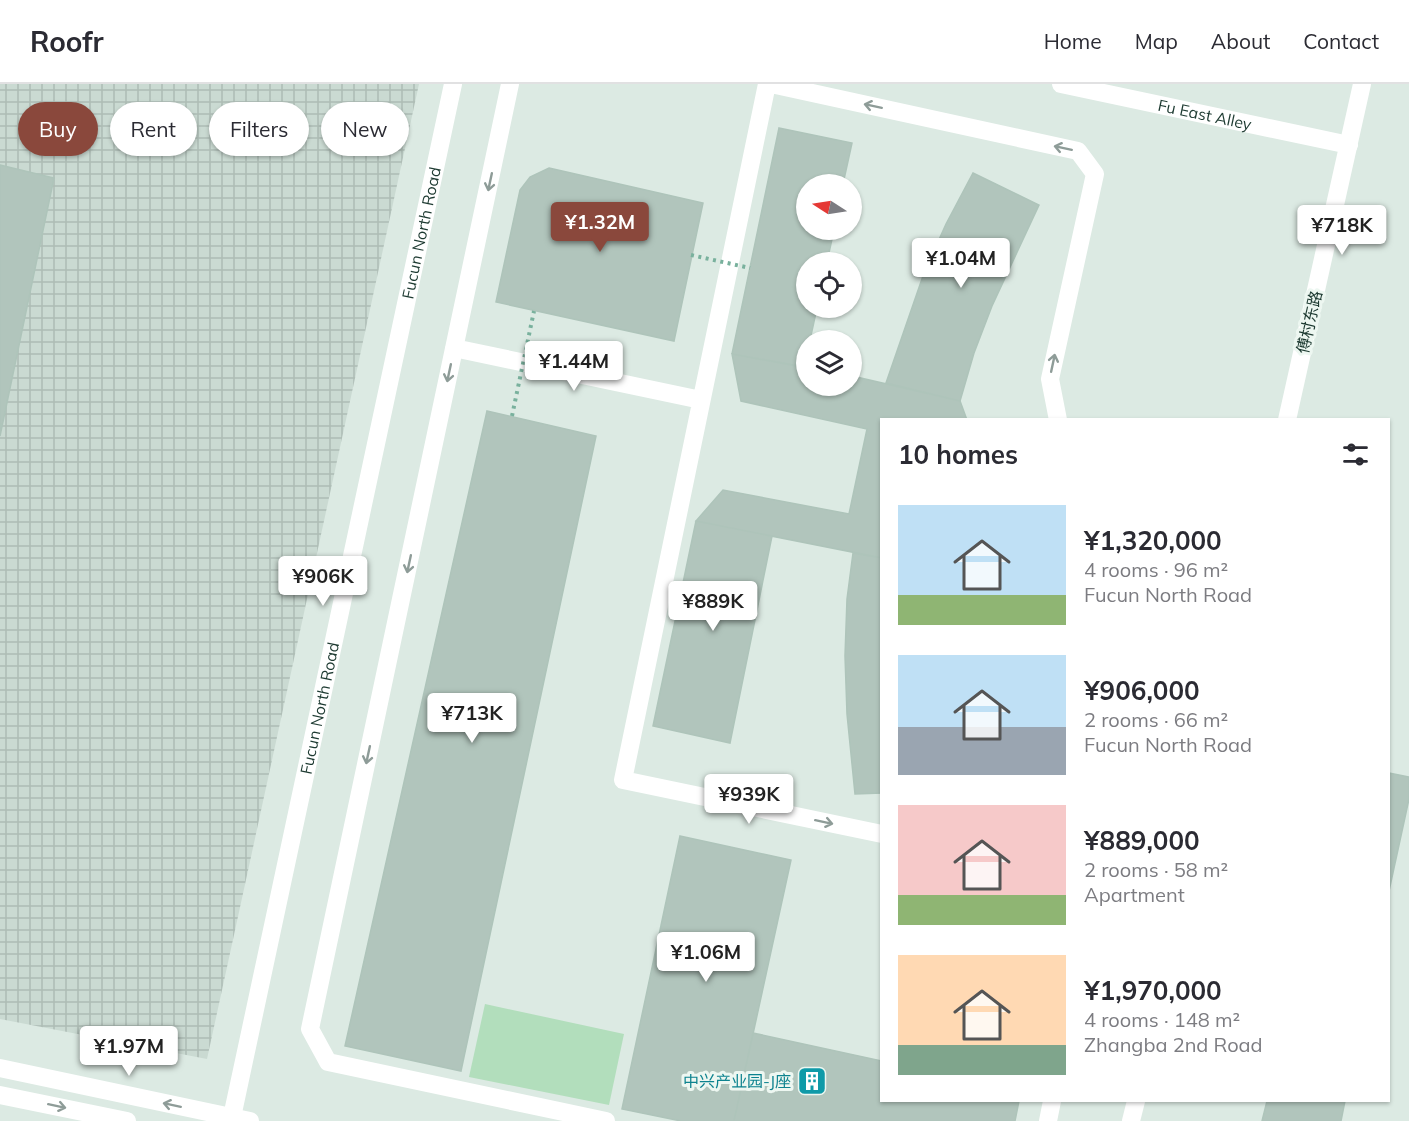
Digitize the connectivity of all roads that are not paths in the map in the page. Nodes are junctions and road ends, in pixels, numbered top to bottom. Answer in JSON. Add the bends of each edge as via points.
{"nodes":[{"id":1,"x":453,"y":84,"type":"edge"},
{"id":2,"x":510,"y":84,"type":"edge"},
{"id":3,"x":769,"y":84,"type":"edge"},
{"id":4,"x":1061,"y":84,"type":"edge"},
{"id":5,"x":1362,"y":84,"type":"edge"},
{"id":6,"x":1348,"y":145,"type":"junction"},
{"id":7,"x":454,"y":348,"type":"junction"},
{"id":8,"x":701,"y":400,"type":"junction"},
{"id":9,"x":1058,"y":418,"type":"edge"},
{"id":10,"x":1287,"y":418,"type":"edge"},
{"id":11,"x":880,"y":834,"type":"edge"},
{"id":12,"x":0,"y":1068,"type":"edge"},
{"id":13,"x":0,"y":1095,"type":"edge"},
{"id":14,"x":1052,"y":1102,"type":"edge"},
{"id":15,"x":1136,"y":1102,"type":"edge"},
{"id":16,"x":239,"y":1120,"type":"edge"},
{"id":17,"x":128,"y":1121,"type":"edge"},
{"id":18,"x":606,"y":1121,"type":"edge"},
{"id":19,"x":1048,"y":1121,"type":"edge"},
{"id":20,"x":1131,"y":1121,"type":"edge"}],
"edges":[{"from":1,"to":16,"type":"street","name":"Fucun North Road"},
{"from":2,"to":7,"type":"street","one_way":true},
{"from":3,"to":8,"type":"street"},
{"from":9,"to":3,"type":"street","one_way":true,"via":[[1050,380],[1095,174],[1078,151]]},
{"from":4,"to":6,"type":"street","name":"Fu East Alley"},
{"from":5,"to":6,"type":"street","name":"傅村东路"},
{"from":6,"to":10,"type":"street","name":"傅村东路"},
{"from":7,"to":8,"type":"street"},
{"from":7,"to":18,"type":"street","one_way":true,"via":[[310,1029],[328,1062]]},
{"from":8,"to":11,"type":"street","one_way":true,"via":[[623,780]]},
{"from":16,"to":12,"type":"street","one_way":true},
{"from":13,"to":17,"type":"street","one_way":true},
{"from":14,"to":19,"type":"street"},
{"from":15,"to":20,"type":"street"}]}
